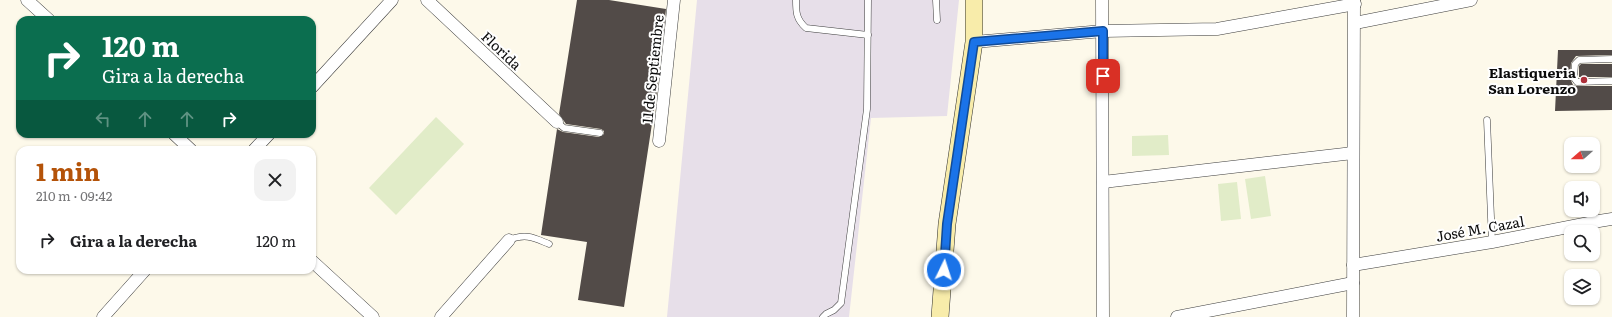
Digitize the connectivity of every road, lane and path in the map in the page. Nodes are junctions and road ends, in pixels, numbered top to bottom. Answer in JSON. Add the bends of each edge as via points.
{"nodes":[{"id":1,"x":27,"y":0,"type":"edge"},
{"id":2,"x":392,"y":0,"type":"edge"},
{"id":3,"x":426,"y":0,"type":"edge"},
{"id":4,"x":674,"y":0,"type":"edge"},
{"id":5,"x":796,"y":0,"type":"edge"},
{"id":6,"x":868,"y":0,"type":"edge"},
{"id":7,"x":936,"y":0,"type":"edge"},
{"id":8,"x":974,"y":0,"type":"edge"},
{"id":9,"x":1102,"y":0,"type":"edge"},
{"id":10,"x":1472,"y":0,"type":"edge"},
{"id":11,"x":1354,"y":2,"type":"edge"},
{"id":12,"x":45,"y":16,"type":"edge"},
{"id":13,"x":937,"y":20,"type":"dead end"},
{"id":14,"x":1355,"y":24,"type":"junction"},
{"id":15,"x":1103,"y":31,"type":"junction"},
{"id":16,"x":868,"y":35,"type":"junction"},
{"id":17,"x":974,"y":42,"type":"junction"},
{"id":18,"x":1612,"y":59,"type":"edge"},
{"id":19,"x":1612,"y":81,"type":"edge"},
{"id":20,"x":316,"y":83,"type":"edge"},
{"id":21,"x":1487,"y":120,"type":"dead end"},
{"id":22,"x":557,"y":122,"type":"joint"},
{"id":23,"x":600,"y":133,"type":"dead end"},
{"id":24,"x":178,"y":138,"type":"edge"},
{"id":25,"x":265,"y":138,"type":"edge"},
{"id":26,"x":659,"y":141,"type":"dead end"},
{"id":27,"x":187,"y":146,"type":"edge"},
{"id":28,"x":258,"y":146,"type":"edge"},
{"id":29,"x":1353,"y":153,"type":"junction"},
{"id":30,"x":1103,"y":182,"type":"junction"},
{"id":31,"x":1612,"y":219,"type":"edge"},
{"id":32,"x":509,"y":240,"type":"joint"},
{"id":33,"x":1492,"y":242,"type":"junction"},
{"id":34,"x":549,"y":244,"type":"dead end"},
{"id":35,"x":316,"y":265,"type":"edge"},
{"id":36,"x":1353,"y":265,"type":"junction"},
{"id":37,"x":141,"y":274,"type":"edge"},
{"id":38,"x":1353,"y":283,"type":"junction"},
{"id":39,"x":103,"y":317,"type":"edge"},
{"id":40,"x":373,"y":317,"type":"edge"},
{"id":41,"x":441,"y":317,"type":"edge"},
{"id":42,"x":823,"y":317,"type":"edge"},
{"id":43,"x":940,"y":317,"type":"edge"},
{"id":44,"x":1103,"y":317,"type":"edge"},
{"id":45,"x":1177,"y":317,"type":"edge"},
{"id":46,"x":1353,"y":317,"type":"edge"}],
"edges":[{"from":1,"to":12,"type":"street"},
{"from":2,"to":20,"type":"street"},
{"from":3,"to":22,"type":"street","name":"Florida"},
{"from":4,"to":26,"type":"street","name":"11 de Septiembre"},
{"from":5,"to":16,"type":"lane","via":[[796,15],[806,28]]},
{"from":6,"to":16,"type":"lane"},
{"from":7,"to":13,"type":"lane"},
{"from":8,"to":17,"type":"street"},
{"from":9,"to":15,"type":"street"},
{"from":10,"to":14,"type":"street"},
{"from":11,"to":14,"type":"street"},
{"from":11,"to":15,"type":"street","via":[[1217,29]]},
{"from":14,"to":29,"type":"street"},
{"from":15,"to":17,"type":"street"},
{"from":15,"to":30,"type":"street"},
{"from":16,"to":42,"type":"lane","via":[[867,109],[841,303]]},
{"from":17,"to":43,"type":"street","via":[[947,224]]},
{"from":18,"to":19,"type":"lane","via":[[1579,60],[1575,64],[1574,78],[1577,82]]},
{"from":21,"to":33,"type":"lane"},
{"from":22,"to":23,"type":"lane","via":[[564,128]]},
{"from":24,"to":27,"type":"street"},
{"from":25,"to":28,"type":"street"},
{"from":29,"to":30,"type":"street"},
{"from":29,"to":36,"type":"street"},
{"from":30,"to":44,"type":"street"},
{"from":31,"to":33,"type":"street","name":"José M. Cazal"},
{"from":32,"to":34,"type":"lane","via":[[527,236]]},
{"from":32,"to":41,"type":"street"},
{"from":33,"to":36,"type":"street","name":"José M. Cazal"},
{"from":35,"to":40,"type":"street"},
{"from":36,"to":38,"type":"street"},
{"from":37,"to":39,"type":"street"},
{"from":38,"to":45,"type":"street"},
{"from":38,"to":46,"type":"street"}]}
